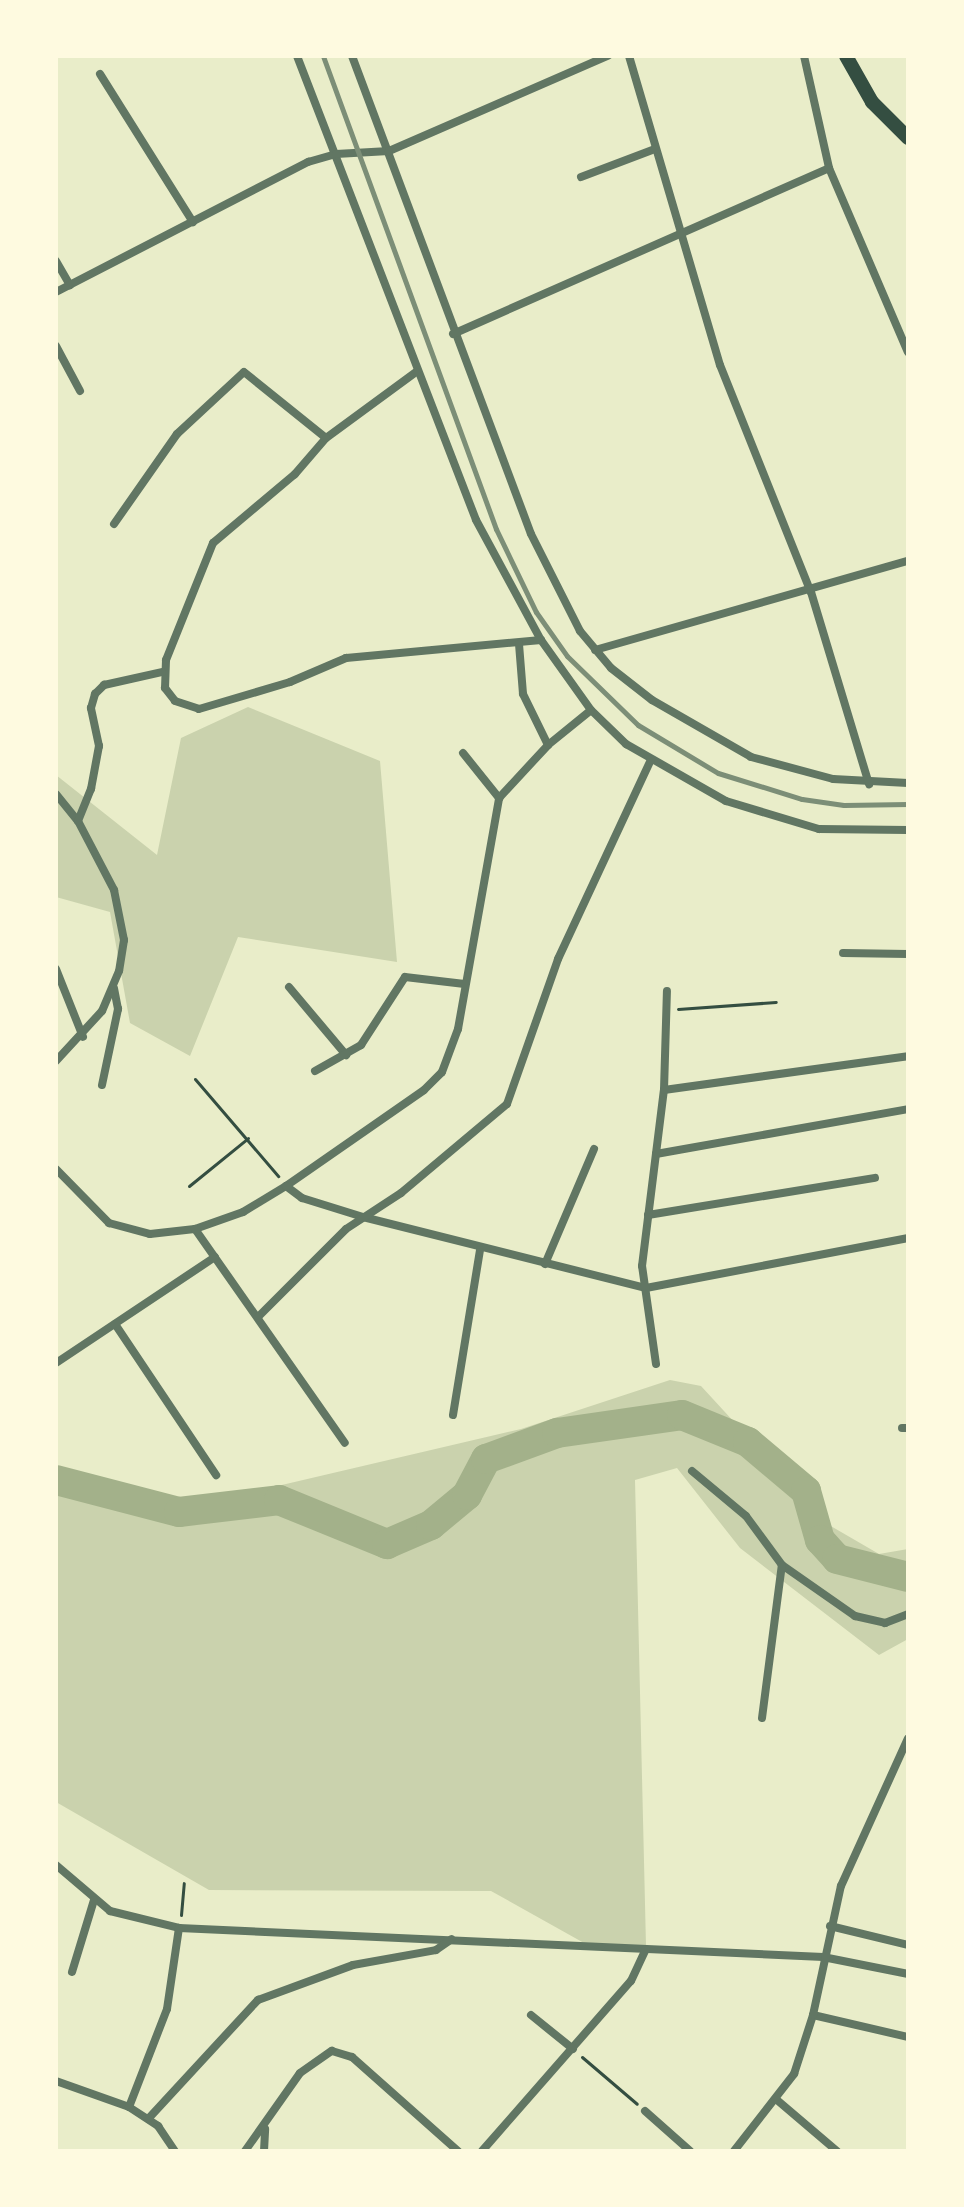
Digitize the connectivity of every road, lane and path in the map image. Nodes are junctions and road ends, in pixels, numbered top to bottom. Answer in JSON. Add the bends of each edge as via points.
{"nodes":[{"id":1,"x":297,"y":56,"type":"edge"},
{"id":2,"x":352,"y":56,"type":"edge"},
{"id":3,"x":608,"y":56,"type":"edge"},
{"id":4,"x":629,"y":56,"type":"edge"},
{"id":5,"x":804,"y":56,"type":"edge"},
{"id":6,"x":846,"y":56,"type":"edge"},
{"id":7,"x":100,"y":74,"type":"dead end"},
{"id":8,"x":908,"y":138,"type":"edge"},
{"id":9,"x":655,"y":149,"type":"junction"},
{"id":10,"x":389,"y":151,"type":"junction"},
{"id":11,"x":336,"y":154,"type":"junction"},
{"id":12,"x":829,"y":168,"type":"junction"},
{"id":13,"x":581,"y":177,"type":"dead end"},
{"id":14,"x":193,"y":222,"type":"junction"},
{"id":15,"x":678,"y":232,"type":"junction"},
{"id":16,"x":56,"y":261,"type":"edge"},
{"id":17,"x":70,"y":285,"type":"junction"},
{"id":18,"x":56,"y":292,"type":"edge"},
{"id":19,"x":453,"y":334,"type":"junction"},
{"id":20,"x":56,"y":346,"type":"edge"},
{"id":21,"x":908,"y":352,"type":"edge"},
{"id":22,"x":416,"y":372,"type":"junction"},
{"id":23,"x":80,"y":391,"type":"dead end"},
{"id":24,"x":326,"y":438,"type":"junction"},
{"id":25,"x":114,"y":524,"type":"dead end"},
{"id":26,"x":908,"y":561,"type":"edge"},
{"id":27,"x":811,"y":592,"type":"junction"},
{"id":28,"x":541,"y":640,"type":"junction"},
{"id":29,"x":519,"y":644,"type":"junction"},
{"id":30,"x":595,"y":650,"type":"junction"},
{"id":31,"x":162,"y":672,"type":"junction"},
{"id":32,"x":591,"y":710,"type":"junction"},
{"id":33,"x":548,"y":745,"type":"junction"},
{"id":34,"x":463,"y":753,"type":"dead end"},
{"id":35,"x":651,"y":760,"type":"junction"},
{"id":36,"x":908,"y":783,"type":"edge"},
{"id":37,"x":869,"y":784,"type":"junction"},
{"id":38,"x":56,"y":794,"type":"edge"},
{"id":39,"x":499,"y":798,"type":"junction"},
{"id":40,"x":78,"y":821,"type":"junction"},
{"id":41,"x":908,"y":830,"type":"edge"},
{"id":42,"x":843,"y":953,"type":"dead end"},
{"id":43,"x":908,"y":954,"type":"edge"},
{"id":44,"x":56,"y":969,"type":"edge"},
{"id":45,"x":465,"y":984,"type":"junction"},
{"id":46,"x":289,"y":987,"type":"dead end"},
{"id":47,"x":114,"y":988,"type":"junction"},
{"id":48,"x":667,"y":991,"type":"dead end"},
{"id":49,"x":776,"y":1002,"type":"dead end"},
{"id":50,"x":666,"y":1010,"type":"junction"},
{"id":51,"x":83,"y":1037,"type":"junction"},
{"id":52,"x":346,"y":1055,"type":"junction"},
{"id":53,"x":908,"y":1056,"type":"edge"},
{"id":54,"x":56,"y":1061,"type":"edge"},
{"id":55,"x":315,"y":1071,"type":"dead end"},
{"id":56,"x":195,"y":1079,"type":"dead end"},
{"id":57,"x":102,"y":1085,"type":"dead end"},
{"id":58,"x":664,"y":1090,"type":"junction"},
{"id":59,"x":908,"y":1109,"type":"edge"},
{"id":60,"x":249,"y":1137,"type":"junction"},
{"id":61,"x":594,"y":1149,"type":"dead end"},
{"id":62,"x":656,"y":1154,"type":"junction"},
{"id":63,"x":56,"y":1169,"type":"edge"},
{"id":64,"x":875,"y":1178,"type":"dead end"},
{"id":65,"x":189,"y":1186,"type":"dead end"},
{"id":66,"x":286,"y":1186,"type":"junction"},
{"id":67,"x":648,"y":1215,"type":"junction"},
{"id":68,"x":363,"y":1217,"type":"junction"},
{"id":69,"x":195,"y":1229,"type":"junction"},
{"id":70,"x":908,"y":1238,"type":"edge"},
{"id":71,"x":480,"y":1250,"type":"junction"},
{"id":72,"x":215,"y":1257,"type":"junction"},
{"id":73,"x":545,"y":1264,"type":"junction"},
{"id":74,"x":646,"y":1288,"type":"junction"},
{"id":75,"x":258,"y":1317,"type":"junction"},
{"id":76,"x":115,"y":1324,"type":"junction"},
{"id":77,"x":56,"y":1363,"type":"edge"},
{"id":78,"x":656,"y":1364,"type":"dead end"},
{"id":79,"x":453,"y":1415,"type":"dead end"},
{"id":80,"x":345,"y":1443,"type":"dead end"},
{"id":81,"x":692,"y":1471,"type":"dead end"},
{"id":82,"x":216,"y":1475,"type":"dead end"},
{"id":83,"x":782,"y":1565,"type":"junction"},
{"id":84,"x":908,"y":1614,"type":"edge"},
{"id":85,"x":762,"y":1718,"type":"dead end"},
{"id":86,"x":908,"y":1738,"type":"edge"},
{"id":87,"x":56,"y":1865,"type":"edge"},
{"id":88,"x":184,"y":1883,"type":"dead end"},
{"id":89,"x":94,"y":1900,"type":"junction"},
{"id":90,"x":830,"y":1926,"type":"junction"},
{"id":91,"x":179,"y":1928,"type":"junction"},
{"id":92,"x":452,"y":1939,"type":"junction"},
{"id":93,"x":908,"y":1945,"type":"edge"},
{"id":94,"x":646,"y":1949,"type":"junction"},
{"id":95,"x":823,"y":1957,"type":"junction"},
{"id":96,"x":72,"y":1972,"type":"dead end"},
{"id":97,"x":908,"y":1974,"type":"edge"},
{"id":98,"x":531,"y":2015,"type":"dead end"},
{"id":99,"x":813,"y":2015,"type":"junction"},
{"id":100,"x":908,"y":2037,"type":"edge"},
{"id":101,"x":573,"y":2049,"type":"junction"},
{"id":102,"x":56,"y":2081,"type":"edge"},
{"id":103,"x":777,"y":2100,"type":"junction"},
{"id":104,"x":129,"y":2107,"type":"junction"},
{"id":105,"x":645,"y":2111,"type":"joint"},
{"id":106,"x":149,"y":2118,"type":"junction"},
{"id":107,"x":265,"y":2128,"type":"junction"},
{"id":108,"x":175,"y":2151,"type":"edge"},
{"id":109,"x":245,"y":2151,"type":"edge"},
{"id":110,"x":264,"y":2151,"type":"edge"},
{"id":111,"x":458,"y":2151,"type":"edge"},
{"id":112,"x":482,"y":2151,"type":"edge"},
{"id":113,"x":690,"y":2151,"type":"edge"},
{"id":114,"x":734,"y":2151,"type":"edge"},
{"id":115,"x":837,"y":2151,"type":"edge"}],
"edges":[{"from":1,"to":11,"type":"street"},
{"from":2,"to":10,"type":"street"},
{"from":3,"to":10,"type":"street"},
{"from":4,"to":9,"type":"street"},
{"from":5,"to":12,"type":"street"},
{"from":6,"to":8,"type":"main road","via":[[872,102]]},
{"from":7,"to":14,"type":"street"},
{"from":9,"to":13,"type":"street"},
{"from":9,"to":15,"type":"street"},
{"from":10,"to":11,"type":"street"},
{"from":10,"to":19,"type":"street"},
{"from":11,"to":14,"type":"street","via":[[308,162]]},
{"from":11,"to":22,"type":"street"},
{"from":12,"to":15,"type":"street"},
{"from":12,"to":21,"type":"street"},
{"from":14,"to":17,"type":"street"},
{"from":15,"to":19,"type":"street"},
{"from":15,"to":27,"type":"street","via":[[720,365]]},
{"from":16,"to":17,"type":"street"},
{"from":17,"to":18,"type":"street"},
{"from":19,"to":30,"type":"street","via":[[548,576]]},
{"from":20,"to":23,"type":"street"},
{"from":22,"to":24,"type":"street"},
{"from":22,"to":28,"type":"street","via":[[476,520]]},
{"from":24,"to":25,"type":"street","via":[[244,372],[177,434]]},
{"from":24,"to":31,"type":"street","via":[[295,474],[213,543]]},
{"from":26,"to":27,"type":"street"},
{"from":27,"to":30,"type":"street"},
{"from":27,"to":37,"type":"street"},
{"from":28,"to":29,"type":"street"},
{"from":28,"to":32,"type":"street"},
{"from":29,"to":31,"type":"street","via":[[346,658],[290,682],[199,709],[175,701]]},
{"from":29,"to":33,"type":"street","via":[[523,694]]},
{"from":30,"to":37,"type":"street","via":[[652,700],[751,757],[789,771]]},
{"from":31,"to":40,"type":"street","via":[[104,685],[95,694],[91,708],[99,746]]},
{"from":32,"to":33,"type":"street"},
{"from":32,"to":35,"type":"street"},
{"from":33,"to":39,"type":"street"},
{"from":34,"to":39,"type":"street"},
{"from":35,"to":41,"type":"street","via":[[726,801],[774,818],[819,829]]},
{"from":35,"to":68,"type":"street","via":[[558,959],[507,1104],[401,1193]]},
{"from":36,"to":37,"type":"street"},
{"from":38,"to":40,"type":"street"},
{"from":39,"to":45,"type":"street"},
{"from":40,"to":47,"type":"street","via":[[114,890],[124,940]]},
{"from":42,"to":43,"type":"street"},
{"from":44,"to":51,"type":"street"},
{"from":45,"to":52,"type":"street","via":[[405,977],[369,1038]]},
{"from":45,"to":66,"type":"street","via":[[458,1029],[442,1072]]},
{"from":46,"to":52,"type":"street"},
{"from":47,"to":51,"type":"street"},
{"from":47,"to":57,"type":"street","via":[[118,1009]]},
{"from":48,"to":50,"type":"street"},
{"from":49,"to":50,"type":"path"},
{"from":50,"to":58,"type":"street"},
{"from":51,"to":54,"type":"street"},
{"from":52,"to":55,"type":"street"},
{"from":53,"to":58,"type":"street"},
{"from":56,"to":60,"type":"path"},
{"from":58,"to":62,"type":"street"},
{"from":59,"to":62,"type":"street"},
{"from":60,"to":65,"type":"path"},
{"from":60,"to":66,"type":"path"},
{"from":61,"to":73,"type":"street"},
{"from":62,"to":67,"type":"street"},
{"from":63,"to":69,"type":"street","via":[[109,1223],[150,1234]]},
{"from":64,"to":67,"type":"street"},
{"from":66,"to":68,"type":"street","via":[[302,1198]]},
{"from":66,"to":69,"type":"street","via":[[243,1212]]},
{"from":67,"to":74,"type":"street","via":[[642,1266]]},
{"from":68,"to":71,"type":"street"},
{"from":68,"to":75,"type":"street"},
{"from":69,"to":72,"type":"street"},
{"from":70,"to":74,"type":"street"},
{"from":71,"to":73,"type":"street"},
{"from":71,"to":79,"type":"street"},
{"from":72,"to":75,"type":"street"},
{"from":72,"to":76,"type":"street"},
{"from":73,"to":74,"type":"street"},
{"from":74,"to":78,"type":"street"},
{"from":75,"to":80,"type":"street"},
{"from":76,"to":77,"type":"street"},
{"from":76,"to":82,"type":"street"},
{"from":81,"to":83,"type":"street","via":[[746,1516]]},
{"from":83,"to":84,"type":"street","via":[[870,1622]]},
{"from":83,"to":85,"type":"street"},
{"from":86,"to":90,"type":"street","via":[[855,1846]]},
{"from":87,"to":89,"type":"street"},
{"from":88,"to":91,"type":"path"},
{"from":89,"to":91,"type":"street","via":[[128,1919]]},
{"from":89,"to":96,"type":"street"},
{"from":90,"to":93,"type":"street"},
{"from":90,"to":95,"type":"street"},
{"from":91,"to":92,"type":"street"},
{"from":91,"to":104,"type":"street","via":[[167,2009]]},
{"from":92,"to":94,"type":"street"},
{"from":92,"to":106,"type":"street","via":[[436,1950],[353,1965],[258,2000]]},
{"from":94,"to":95,"type":"street"},
{"from":94,"to":101,"type":"street","via":[[631,1981]]},
{"from":95,"to":97,"type":"street"},
{"from":95,"to":99,"type":"street"},
{"from":98,"to":101,"type":"street"},
{"from":99,"to":100,"type":"street"},
{"from":99,"to":103,"type":"street","via":[[794,2074]]},
{"from":101,"to":105,"type":"path"},
{"from":101,"to":112,"type":"street"},
{"from":102,"to":104,"type":"street"},
{"from":103,"to":114,"type":"street"},
{"from":103,"to":115,"type":"street"},
{"from":104,"to":106,"type":"street"},
{"from":105,"to":113,"type":"street"},
{"from":106,"to":108,"type":"street"},
{"from":107,"to":109,"type":"street"},
{"from":107,"to":110,"type":"street"},
{"from":107,"to":111,"type":"street","via":[[300,2073],[323,2055],[342,2052]]}]}
